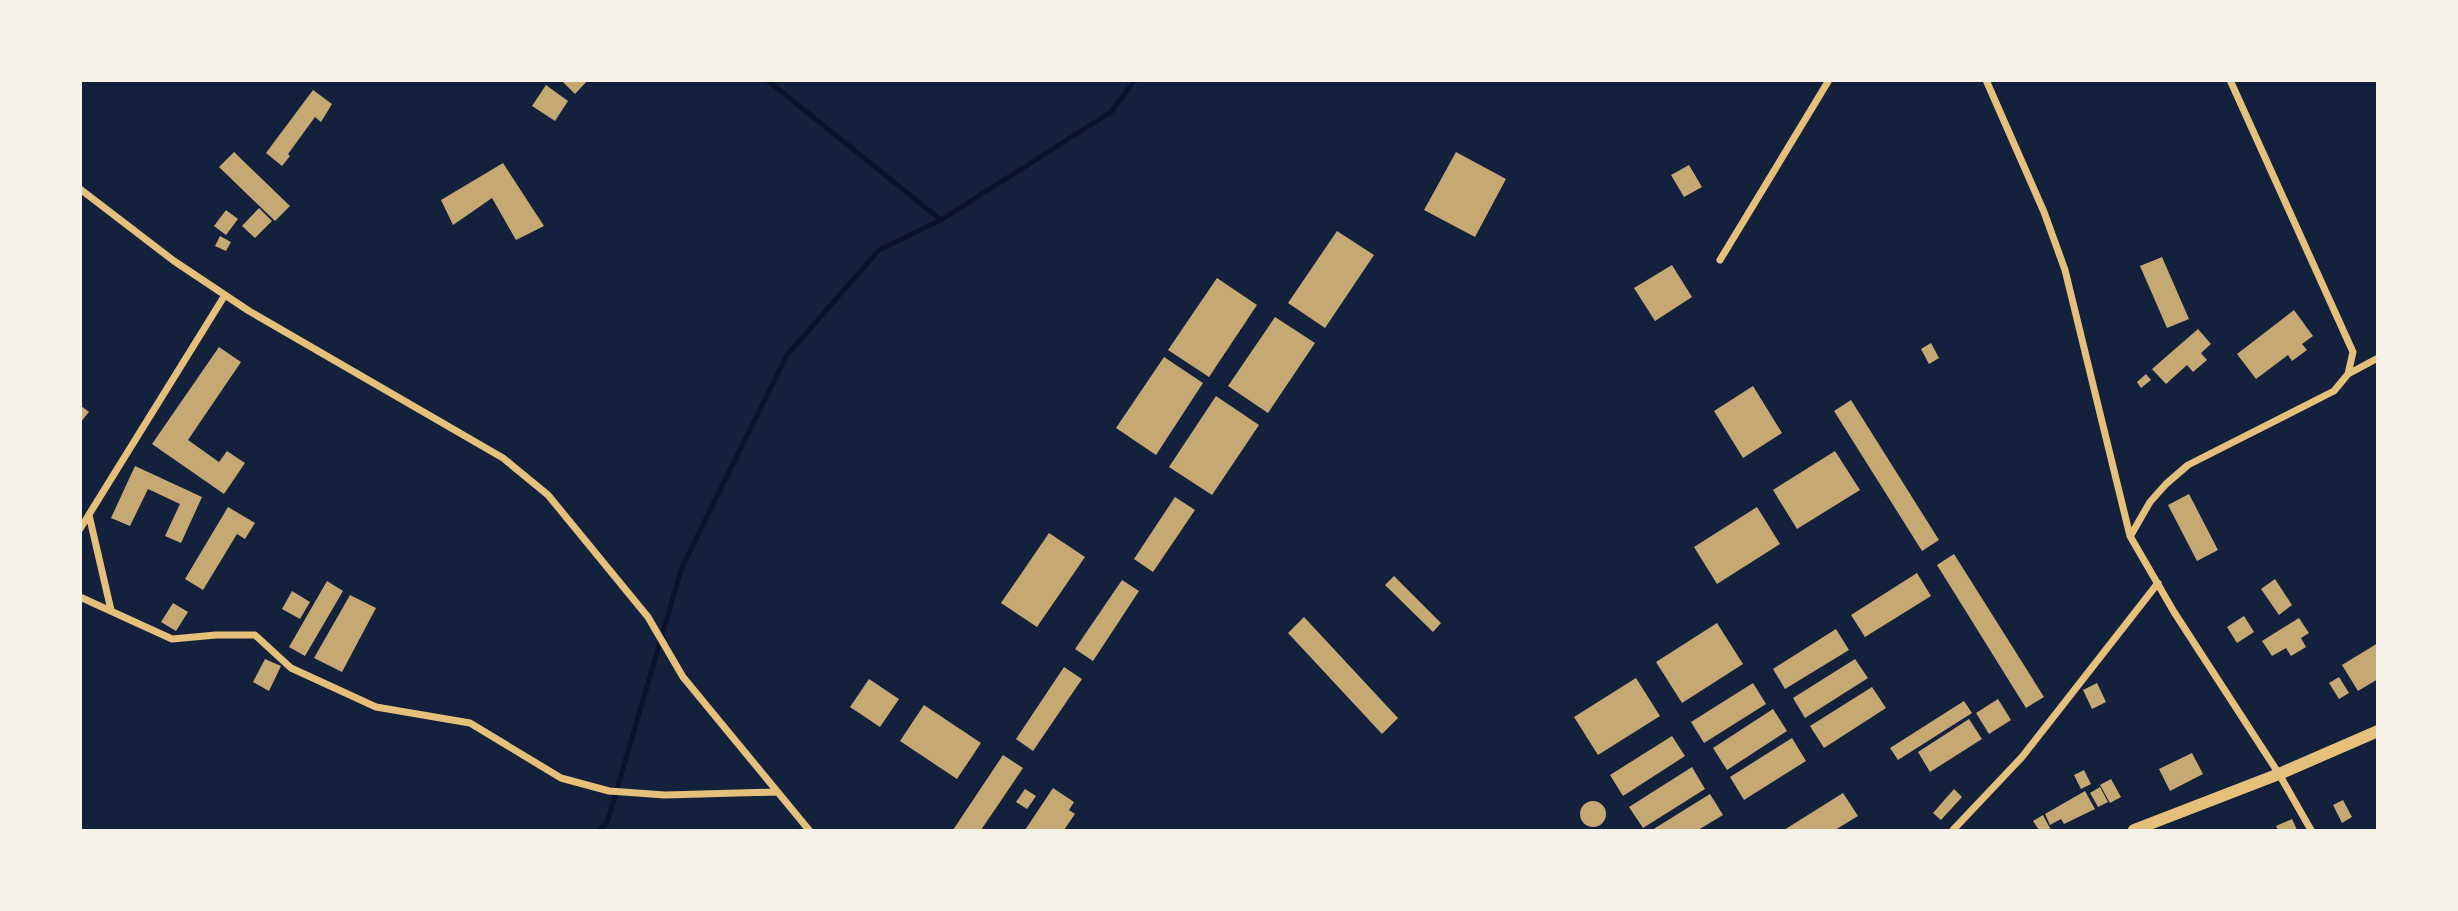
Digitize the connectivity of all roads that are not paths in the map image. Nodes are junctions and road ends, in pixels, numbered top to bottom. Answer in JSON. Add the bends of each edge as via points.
{"nodes":[{"id":1,"x":1829,"y":80,"type":"edge"},
{"id":2,"x":1986,"y":80,"type":"edge"},
{"id":3,"x":2230,"y":80,"type":"edge"},
{"id":4,"x":80,"y":189,"type":"edge"},
{"id":5,"x":1720,"y":260,"type":"dead end"},
{"id":6,"x":225,"y":295,"type":"junction"},
{"id":7,"x":2378,"y":358,"type":"edge"},
{"id":8,"x":2348,"y":374,"type":"junction"},
{"id":9,"x":89,"y":515,"type":"junction"},
{"id":10,"x":80,"y":529,"type":"edge"},
{"id":11,"x":2130,"y":536,"type":"junction"},
{"id":12,"x":2158,"y":583,"type":"junction"},
{"id":13,"x":80,"y":597,"type":"edge"},
{"id":14,"x":111,"y":610,"type":"junction"},
{"id":15,"x":2378,"y":731,"type":"edge"},
{"id":16,"x":2278,"y":774,"type":"junction"},
{"id":17,"x":777,"y":792,"type":"junction"},
{"id":18,"x":809,"y":831,"type":"edge"},
{"id":19,"x":1953,"y":831,"type":"edge"},
{"id":20,"x":2134,"y":831,"type":"edge"},
{"id":21,"x":2311,"y":831,"type":"edge"}],
"edges":[{"from":1,"to":5,"type":"street"},
{"from":2,"to":11,"type":"street","via":[[2065,270]]},
{"from":3,"to":8,"type":"street","via":[[2353,352]]},
{"from":4,"to":6,"type":"street"},
{"from":6,"to":9,"type":"street"},
{"from":6,"to":17,"type":"street","via":[[503,458],[548,495],[619,579],[648,617],[683,677]]},
{"from":7,"to":8,"type":"street"},
{"from":8,"to":11,"type":"street","via":[[2334,391],[2188,465],[2150,502]]},
{"from":9,"to":10,"type":"street"},
{"from":9,"to":14,"type":"street"},
{"from":11,"to":12,"type":"street"},
{"from":12,"to":16,"type":"street"},
{"from":12,"to":19,"type":"street","via":[[2022,757]]},
{"from":13,"to":14,"type":"street"},
{"from":14,"to":17,"type":"street","via":[[172,639],[255,635],[291,668],[376,707],[470,723],[561,778],[609,791],[665,795]]},
{"from":15,"to":16,"type":"street"},
{"from":16,"to":20,"type":"street"},
{"from":16,"to":21,"type":"street"},
{"from":17,"to":18,"type":"street"}]}
